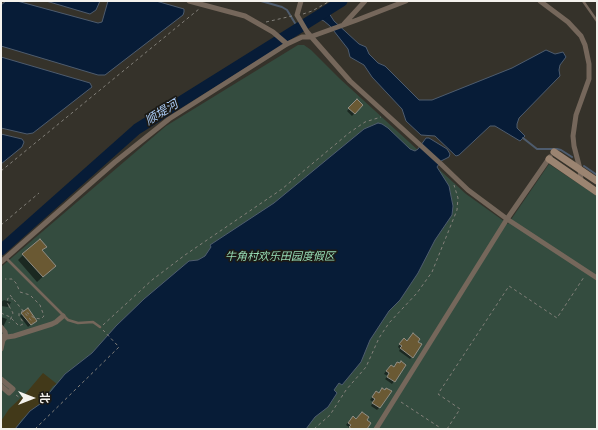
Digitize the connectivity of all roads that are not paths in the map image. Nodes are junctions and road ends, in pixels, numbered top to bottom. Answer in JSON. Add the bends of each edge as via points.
{"nodes":[{"id":1,"x":190,"y":1,"type":"edge"},
{"id":2,"x":212,"y":1,"type":"edge"},
{"id":3,"x":301,"y":1,"type":"edge"},
{"id":4,"x":365,"y":1,"type":"edge"},
{"id":5,"x":406,"y":1,"type":"edge"},
{"id":6,"x":540,"y":1,"type":"edge"},
{"id":7,"x":552,"y":1,"type":"edge"},
{"id":8,"x":583,"y":1,"type":"edge"},
{"id":9,"x":546,"y":6,"type":"junction"},
{"id":10,"x":210,"y":7,"type":"junction"},
{"id":11,"x":597,"y":21,"type":"edge"},
{"id":12,"x":344,"y":25,"type":"junction"},
{"id":13,"x":309,"y":34,"type":"junction"},
{"id":14,"x":287,"y":43,"type":"junction"},
{"id":15,"x":554,"y":152,"type":"joint"},
{"id":16,"x":549,"y":159,"type":"junction"},
{"id":17,"x":580,"y":169,"type":"junction"},
{"id":18,"x":581,"y":181,"type":"junction"},
{"id":19,"x":597,"y":181,"type":"edge"},
{"id":20,"x":597,"y":192,"type":"edge"},
{"id":21,"x":507,"y":219,"type":"junction"},
{"id":22,"x":6,"y":258,"type":"junction"},
{"id":23,"x":1,"y":262,"type":"edge"},
{"id":24,"x":597,"y":278,"type":"edge"},
{"id":25,"x":63,"y":316,"type":"junction"},
{"id":26,"x":1,"y":327,"type":"edge"},
{"id":27,"x":100,"y":327,"type":"road end"},
{"id":28,"x":3,"y":337,"type":"edge"},
{"id":29,"x":1,"y":349,"type":"edge"},
{"id":30,"x":1,"y":380,"type":"edge"},
{"id":31,"x":4,"y":386,"type":"edge"},
{"id":32,"x":376,"y":429,"type":"edge"}],
"edges":[{"from":1,"to":10,"type":"street"},
{"from":2,"to":10,"type":"street"},
{"from":3,"to":13,"type":"street","via":[[297,15]]},
{"from":4,"to":12,"type":"street"},
{"from":5,"to":12,"type":"street"},
{"from":6,"to":9,"type":"street"},
{"from":7,"to":9,"type":"street"},
{"from":8,"to":11,"type":"lane"},
{"from":9,"to":17,"type":"street","via":[[568,22],[581,36],[589,64],[589,79],[576,115],[573,136]]},
{"from":10,"to":14,"type":"street","via":[[245,16]]},
{"from":12,"to":13,"type":"street"},
{"from":13,"to":14,"type":"street"},
{"from":13,"to":21,"type":"street","via":[[350,81],[468,190]]},
{"from":14,"to":22,"type":"street","via":[[169,119],[140,141]]},
{"from":15,"to":16,"type":"street"},
{"from":15,"to":17,"type":"street"},
{"from":16,"to":18,"type":"street"},
{"from":16,"to":21,"type":"street"},
{"from":17,"to":18,"type":"street"},
{"from":17,"to":19,"type":"street"},
{"from":18,"to":20,"type":"street"},
{"from":21,"to":24,"type":"street"},
{"from":21,"to":32,"type":"street"},
{"from":22,"to":23,"type":"street"},
{"from":22,"to":25,"type":"lane"},
{"from":25,"to":27,"type":"lane","via":[[71,322],[93,322]]},
{"from":25,"to":28,"type":"street","via":[[56,322],[14,336]]},
{"from":26,"to":28,"type":"street"},
{"from":28,"to":29,"type":"street"},
{"from":30,"to":31,"type":"street"}]}
